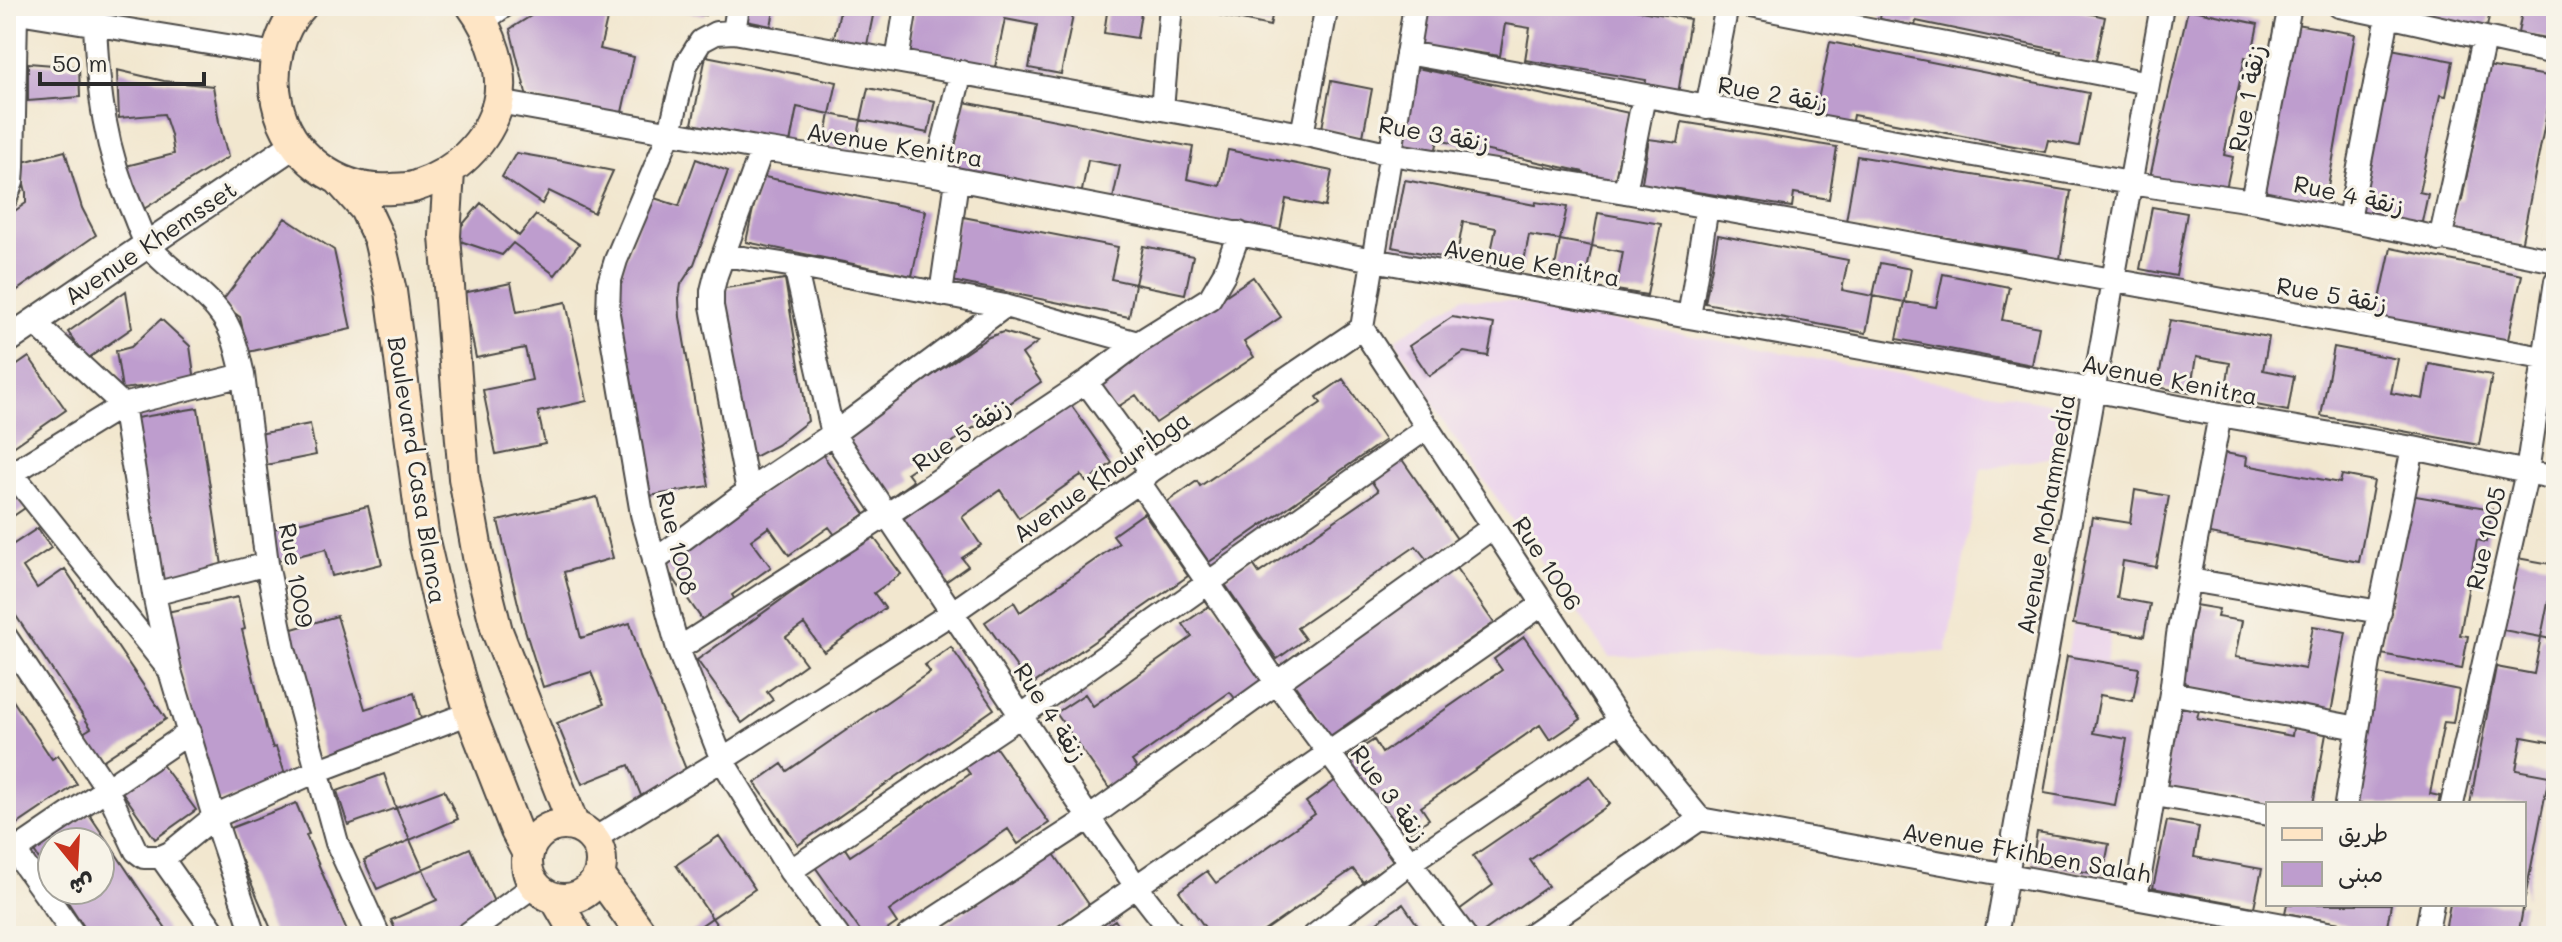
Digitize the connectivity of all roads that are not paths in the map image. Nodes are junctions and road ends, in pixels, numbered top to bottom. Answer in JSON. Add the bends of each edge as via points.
{"nodes":[{"id":1,"x":302,"y":6,"type":"edge"},
{"id":2,"x":738,"y":6,"type":"edge"},
{"id":3,"x":906,"y":6,"type":"edge"},
{"id":4,"x":1171,"y":6,"type":"edge"},
{"id":5,"x":1327,"y":6,"type":"edge"},
{"id":6,"x":1415,"y":6,"type":"edge"},
{"id":7,"x":1727,"y":6,"type":"edge"},
{"id":8,"x":1750,"y":6,"type":"edge"},
{"id":9,"x":2162,"y":6,"type":"edge"},
{"id":10,"x":2290,"y":6,"type":"edge"},
{"id":11,"x":2339,"y":6,"type":"edge"},
{"id":12,"x":11,"y":11,"type":"edge"},
{"id":13,"x":487,"y":11,"type":"edge"},
{"id":14,"x":2390,"y":11,"type":"edge"},
{"id":15,"x":95,"y":25,"type":"junction"},
{"id":16,"x":740,"y":33,"type":"junction"},
{"id":17,"x":2484,"y":39,"type":"junction"},
{"id":18,"x":1407,"y":53,"type":"junction"},
{"id":19,"x":2556,"y":53,"type":"edge"},
{"id":20,"x":276,"y":54,"type":"junction"},
{"id":21,"x":897,"y":61,"type":"junction"},
{"id":22,"x":961,"y":72,"type":"junction"},
{"id":23,"x":2148,"y":83,"type":"junction"},
{"id":24,"x":1644,"y":96,"type":"junction"},
{"id":25,"x":499,"y":102,"type":"junction"},
{"id":26,"x":1707,"y":108,"type":"junction"},
{"id":27,"x":1162,"y":109,"type":"junction"},
{"id":28,"x":670,"y":132,"type":"junction"},
{"id":29,"x":1302,"y":134,"type":"junction"},
{"id":30,"x":9,"y":141,"type":"edge"},
{"id":31,"x":295,"y":144,"type":"junction"},
{"id":32,"x":762,"y":149,"type":"junction"},
{"id":33,"x":1391,"y":154,"type":"junction"},
{"id":34,"x":449,"y":172,"type":"junction"},
{"id":35,"x":935,"y":175,"type":"junction"},
{"id":36,"x":339,"y":180,"type":"junction"},
{"id":37,"x":957,"y":180,"type":"junction"},
{"id":38,"x":2130,"y":183,"type":"junction"},
{"id":39,"x":1625,"y":192,"type":"junction"},
{"id":40,"x":6,"y":198,"type":"edge"},
{"id":41,"x":2252,"y":201,"type":"junction"},
{"id":42,"x":1707,"y":207,"type":"junction"},
{"id":43,"x":2349,"y":219,"type":"junction"},
{"id":44,"x":1239,"y":233,"type":"junction"},
{"id":45,"x":2440,"y":240,"type":"junction"},
{"id":46,"x":147,"y":243,"type":"junction"},
{"id":47,"x":724,"y":255,"type":"junction"},
{"id":48,"x":1373,"y":260,"type":"junction"},
{"id":49,"x":2556,"y":261,"type":"edge"},
{"id":50,"x":795,"y":266,"type":"junction"},
{"id":51,"x":2556,"y":281,"type":"edge"},
{"id":52,"x":2113,"y":282,"type":"junction"},
{"id":53,"x":941,"y":294,"type":"junction"},
{"id":54,"x":1005,"y":306,"type":"junction"},
{"id":55,"x":1689,"y":317,"type":"junction"},
{"id":56,"x":34,"y":322,"type":"junction"},
{"id":57,"x":1362,"y":328,"type":"junction"},
{"id":58,"x":6,"y":341,"type":"edge"},
{"id":59,"x":1138,"y":343,"type":"junction"},
{"id":60,"x":2543,"y":358,"type":"junction"},
{"id":61,"x":243,"y":375,"type":"junction"},
{"id":62,"x":1086,"y":382,"type":"junction"},
{"id":63,"x":2093,"y":391,"type":"junction"},
{"id":64,"x":123,"y":405,"type":"junction"},
{"id":65,"x":2220,"y":415,"type":"junction"},
{"id":66,"x":1428,"y":427,"type":"junction"},
{"id":67,"x":833,"y":434,"type":"junction"},
{"id":68,"x":2413,"y":448,"type":"junction"},
{"id":69,"x":2527,"y":472,"type":"junction"},
{"id":70,"x":9,"y":475,"type":"edge"},
{"id":71,"x":1145,"y":476,"type":"junction"},
{"id":72,"x":2556,"y":478,"type":"edge"},
{"id":73,"x":748,"y":491,"type":"junction"},
{"id":74,"x":888,"y":514,"type":"junction"},
{"id":75,"x":1493,"y":527,"type":"junction"},
{"id":76,"x":654,"y":561,"type":"junction"},
{"id":77,"x":267,"y":564,"type":"junction"},
{"id":78,"x":2190,"y":580,"type":"junction"},
{"id":79,"x":1208,"y":583,"type":"junction"},
{"id":80,"x":154,"y":594,"type":"junction"},
{"id":81,"x":1543,"y":604,"type":"junction"},
{"id":82,"x":953,"y":612,"type":"junction"},
{"id":83,"x":2380,"y":612,"type":"junction"},
{"id":84,"x":6,"y":637,"type":"edge"},
{"id":85,"x":678,"y":649,"type":"junction"},
{"id":86,"x":170,"y":671,"type":"junction"},
{"id":87,"x":1276,"y":682,"type":"junction"},
{"id":88,"x":2171,"y":693,"type":"junction"},
{"id":89,"x":470,"y":713,"type":"junction"},
{"id":90,"x":1022,"y":715,"type":"junction"},
{"id":91,"x":1620,"y":721,"type":"junction"},
{"id":92,"x":2358,"y":728,"type":"junction"},
{"id":93,"x":190,"y":732,"type":"junction"},
{"id":94,"x":1328,"y":752,"type":"junction"},
{"id":95,"x":722,"y":760,"type":"junction"},
{"id":96,"x":317,"y":771,"type":"junction"},
{"id":97,"x":106,"y":787,"type":"junction"},
{"id":98,"x":2155,"y":795,"type":"junction"},
{"id":99,"x":2346,"y":802,"type":"edge"},
{"id":100,"x":2452,"y":802,"type":"edge"},
{"id":101,"x":2266,"y":814,"type":"edge"},
{"id":102,"x":214,"y":817,"type":"junction"},
{"id":103,"x":1089,"y":818,"type":"junction"},
{"id":104,"x":1700,"y":819,"type":"junction"},
{"id":105,"x":584,"y":833,"type":"junction"},
{"id":106,"x":9,"y":849,"type":"edge"},
{"id":107,"x":528,"y":854,"type":"junction"},
{"id":108,"x":161,"y":857,"type":"junction"},
{"id":109,"x":1409,"y":863,"type":"junction"},
{"id":110,"x":790,"y":871,"type":"junction"},
{"id":111,"x":599,"y":875,"type":"junction"},
{"id":112,"x":2007,"y":876,"type":"junction"},
{"id":113,"x":1136,"y":886,"type":"junction"},
{"id":114,"x":545,"y":892,"type":"junction"},
{"id":115,"x":2136,"y":898,"type":"junction"},
{"id":116,"x":2432,"y":906,"type":"edge"},
{"id":117,"x":2301,"y":932,"type":"edge"},
{"id":118,"x":75,"y":936,"type":"edge"},
{"id":119,"x":217,"y":936,"type":"edge"},
{"id":120,"x":254,"y":936,"type":"edge"},
{"id":121,"x":379,"y":936,"type":"edge"},
{"id":122,"x":465,"y":936,"type":"edge"},
{"id":123,"x":577,"y":936,"type":"edge"},
{"id":124,"x":643,"y":936,"type":"edge"},
{"id":125,"x":838,"y":936,"type":"edge"},
{"id":126,"x":908,"y":936,"type":"edge"},
{"id":127,"x":1065,"y":936,"type":"edge"},
{"id":128,"x":1175,"y":936,"type":"edge"},
{"id":129,"x":1314,"y":936,"type":"edge"},
{"id":130,"x":1465,"y":936,"type":"edge"},
{"id":131,"x":1529,"y":936,"type":"edge"},
{"id":132,"x":1996,"y":936,"type":"edge"},
{"id":133,"x":2344,"y":936,"type":"edge"},
{"id":134,"x":2426,"y":936,"type":"edge"}],
"edges":[{"from":1,"to":20,"type":"main road"},
{"from":2,"to":16,"type":"street"},
{"from":3,"to":21,"type":"street"},
{"from":4,"to":27,"type":"street"},
{"from":5,"to":29,"type":"street"},
{"from":6,"to":18,"type":"street"},
{"from":7,"to":26,"type":"street"},
{"from":8,"to":23,"type":"street"},
{"from":9,"to":23,"type":"street","name":"Avenue Mohammedia"},
{"from":10,"to":41,"type":"street","name":"Rue 1 زنقة"},
{"from":11,"to":14,"type":"street"},
{"from":12,"to":15,"type":"street"},
{"from":12,"to":30,"type":"street"},
{"from":13,"to":25,"type":"main road","via":[[498,63]]},
{"from":14,"to":17,"type":"street"},
{"from":14,"to":43,"type":"street"},
{"from":15,"to":20,"type":"street"},
{"from":15,"to":46,"type":"street","via":[[103,122],[119,181]]},
{"from":16,"to":21,"type":"street","name":"Rue 3 زنقة"},
{"from":16,"to":28,"type":"street","via":[[716,33],[693,52]]},
{"from":17,"to":19,"type":"street"},
{"from":17,"to":45,"type":"street"},
{"from":18,"to":24,"type":"street","name":"Rue 2 زنقة"},
{"from":18,"to":33,"type":"street"},
{"from":20,"to":31,"type":"main road","via":[[274,86],[280,116]]},
{"from":21,"to":22,"type":"street","name":"Rue 3 زنقة"},
{"from":22,"to":27,"type":"street","name":"Rue 3 زنقة"},
{"from":22,"to":35,"type":"street"},
{"from":23,"to":38,"type":"street","name":"Avenue Mohammedia"},
{"from":24,"to":26,"type":"street","name":"Rue 2 زنقة"},
{"from":24,"to":39,"type":"street"},
{"from":25,"to":28,"type":"street","name":"Avenue Kenitra"},
{"from":25,"to":34,"type":"main road","via":[[469,155]]},
{"from":26,"to":38,"type":"street","name":"Rue 2 زنقة"},
{"from":27,"to":29,"type":"street","name":"Rue 3 زنقة"},
{"from":28,"to":32,"type":"street","name":"Avenue Kenitra"},
{"from":28,"to":76,"type":"street","name":"Rue 1008","via":[[609,283],[608,314]]},
{"from":29,"to":33,"type":"street","name":"Rue 3 زنقة"},
{"from":30,"to":40,"type":"street","via":[[12,182]]},
{"from":31,"to":36,"type":"main road"},
{"from":31,"to":46,"type":"street","name":"Avenue Khemsset"},
{"from":32,"to":35,"type":"street","name":"Avenue Kenitra"},
{"from":32,"to":47,"type":"street"},
{"from":33,"to":39,"type":"street","name":"Rue 3 زنقة"},
{"from":33,"to":48,"type":"street"},
{"from":34,"to":36,"type":"main road","via":[[414,187],[376,190]]},
{"from":34,"to":105,"type":"main road","name":"Boulevard Casa Blanca","via":[[445,236],[464,478],[478,556],[497,631]]},
{"from":35,"to":37,"type":"street","name":"Avenue Kenitra"},
{"from":36,"to":89,"type":"main road","name":"Boulevard Casa Blanca","via":[[365,209],[379,239],[391,291],[424,541]]},
{"from":37,"to":44,"type":"street","name":"Avenue Kenitra"},
{"from":37,"to":53,"type":"street"},
{"from":38,"to":41,"type":"street","name":"Rue 4 زنقة"},
{"from":38,"to":52,"type":"street","name":"Avenue Mohammedia"},
{"from":39,"to":42,"type":"street","name":"Rue 3 زنقة"},
{"from":41,"to":43,"type":"street","name":"Rue 4 زنقة"},
{"from":42,"to":52,"type":"street","name":"Rue 3 زنقة"},
{"from":42,"to":55,"type":"street"},
{"from":43,"to":45,"type":"street","name":"Rue 4 زنقة"},
{"from":44,"to":48,"type":"street","name":"Avenue Kenitra"},
{"from":44,"to":59,"type":"street","name":"Rue 5 زنقة","via":[[1210,298]]},
{"from":45,"to":49,"type":"street","name":"Rue 4 زنقة"},
{"from":46,"to":56,"type":"street","name":"Avenue Khemsset"},
{"from":46,"to":61,"type":"street","name":"Rue 1009","via":[[219,312]]},
{"from":47,"to":50,"type":"street"},
{"from":47,"to":73,"type":"street","via":[[712,306]]},
{"from":48,"to":55,"type":"street","name":"Avenue Kenitra"},
{"from":48,"to":57,"type":"street"},
{"from":50,"to":53,"type":"street"},
{"from":50,"to":67,"type":"street"},
{"from":51,"to":60,"type":"street","name":"Rue 1005"},
{"from":52,"to":60,"type":"street","name":"Rue 5 زنقة"},
{"from":52,"to":63,"type":"street","name":"Avenue Mohammedia"},
{"from":53,"to":54,"type":"street"},
{"from":54,"to":59,"type":"street"},
{"from":54,"to":67,"type":"street"},
{"from":55,"to":63,"type":"street","name":"Avenue Kenitra"},
{"from":56,"to":58,"type":"street","name":"Avenue Khemsset"},
{"from":56,"to":64,"type":"street"},
{"from":57,"to":66,"type":"street","name":"Rue 1006"},
{"from":57,"to":71,"type":"street","name":"Avenue Khouribga"},
{"from":59,"to":62,"type":"street","name":"Rue 5 زنقة"},
{"from":60,"to":69,"type":"street","name":"Rue 1005"},
{"from":61,"to":64,"type":"street"},
{"from":61,"to":77,"type":"street","name":"Rue 1009"},
{"from":62,"to":71,"type":"street","name":"Rue 3 زنقة"},
{"from":62,"to":74,"type":"street","name":"Rue 5 زنقة"},
{"from":63,"to":65,"type":"street","name":"Avenue Kenitra"},
{"from":63,"to":112,"type":"street","name":"Avenue Mohammedia"},
{"from":64,"to":70,"type":"street"},
{"from":64,"to":80,"type":"street"},
{"from":65,"to":68,"type":"street","name":"Avenue Kenitra"},
{"from":65,"to":78,"type":"street"},
{"from":66,"to":75,"type":"street","name":"Rue 1006"},
{"from":66,"to":79,"type":"street"},
{"from":67,"to":73,"type":"street"},
{"from":67,"to":74,"type":"street","name":"Rue 4 زنقة"},
{"from":68,"to":69,"type":"street","name":"Avenue Kenitra"},
{"from":68,"to":83,"type":"street"},
{"from":69,"to":72,"type":"street","name":"Avenue Kenitra"},
{"from":69,"to":100,"type":"street","name":"Rue 1005"},
{"from":70,"to":86,"type":"street"},
{"from":71,"to":79,"type":"street","name":"Rue 3 زنقة"},
{"from":71,"to":82,"type":"street","name":"Avenue Khouribga"},
{"from":73,"to":76,"type":"street"},
{"from":74,"to":82,"type":"street","name":"Rue 4 زنقة"},
{"from":74,"to":85,"type":"street","name":"Rue 5 زنقة"},
{"from":75,"to":81,"type":"street","name":"Rue 1006"},
{"from":75,"to":87,"type":"street"},
{"from":76,"to":85,"type":"street","name":"Rue 1008"},
{"from":77,"to":80,"type":"street"},
{"from":77,"to":96,"type":"street","name":"Rue 1009"},
{"from":78,"to":83,"type":"street"},
{"from":78,"to":88,"type":"street"},
{"from":79,"to":87,"type":"street","name":"Rue 3 زنقة"},
{"from":79,"to":90,"type":"street"},
{"from":80,"to":86,"type":"street"},
{"from":81,"to":91,"type":"street","name":"Rue 1006"},
{"from":81,"to":94,"type":"street"},
{"from":82,"to":90,"type":"street","name":"Rue 4 زنقة"},
{"from":82,"to":95,"type":"street","name":"Avenue Khouribga"},
{"from":83,"to":92,"type":"street"},
{"from":84,"to":97,"type":"street"},
{"from":85,"to":95,"type":"street","name":"Rue 1008"},
{"from":86,"to":93,"type":"street"},
{"from":87,"to":94,"type":"street","name":"Rue 3 زنقة"},
{"from":87,"to":103,"type":"street"},
{"from":88,"to":92,"type":"street"},
{"from":88,"to":98,"type":"street"},
{"from":89,"to":96,"type":"street"},
{"from":89,"to":107,"type":"main road","name":"Boulevard Casa Blanca"},
{"from":90,"to":103,"type":"street","name":"Rue 4 زنقة"},
{"from":90,"to":110,"type":"street"},
{"from":91,"to":104,"type":"street","name":"Rue 1006"},
{"from":91,"to":109,"type":"street"},
{"from":92,"to":99,"type":"street"},
{"from":93,"to":97,"type":"street"},
{"from":93,"to":102,"type":"street"},
{"from":94,"to":109,"type":"street","name":"Rue 3 زنقة"},
{"from":94,"to":113,"type":"street"},
{"from":95,"to":105,"type":"street","name":"Avenue Khouribga"},
{"from":95,"to":110,"type":"street","name":"Rue 1008"},
{"from":96,"to":102,"type":"street"},
{"from":96,"to":121,"type":"street","name":"Rue 1009","via":[[337,843]]},
{"from":97,"to":106,"type":"street"},
{"from":97,"to":108,"type":"street","via":[[136,851]]},
{"from":98,"to":101,"type":"street"},
{"from":98,"to":115,"type":"street"},
{"from":102,"to":108,"type":"street"},
{"from":102,"to":120,"type":"street"},
{"from":103,"to":113,"type":"street","name":"Rue 4 زنقة"},
{"from":103,"to":126,"type":"street"},
{"from":104,"to":112,"type":"street","name":"Avenue Fkihben Salah"},
{"from":104,"to":131,"type":"street"},
{"from":105,"to":107,"type":"main road","via":[[562,825],[550,828]]},
{"from":105,"to":111,"type":"main road","via":[[600,850]]},
{"from":106,"to":118,"type":"street"},
{"from":107,"to":114,"type":"main road","via":[[530,875]]},
{"from":108,"to":119,"type":"street"},
{"from":109,"to":129,"type":"street"},
{"from":109,"to":130,"type":"street","name":"Rue 3 زنقة"},
{"from":110,"to":125,"type":"street","name":"Rue 1008"},
{"from":111,"to":114,"type":"main road","via":[[592,886],[569,899]]},
{"from":111,"to":124,"type":"main road"},
{"from":112,"to":115,"type":"street","name":"Avenue Fkihben Salah"},
{"from":112,"to":132,"type":"street","name":"Avenue Mohammedia"},
{"from":113,"to":127,"type":"street"},
{"from":113,"to":128,"type":"street","name":"Rue 4 زنقة"},
{"from":114,"to":122,"type":"street"},
{"from":114,"to":123,"type":"main road"},
{"from":115,"to":117,"type":"street","name":"Avenue Fkihben Salah"},
{"from":116,"to":134,"type":"street"},
{"from":117,"to":133,"type":"street","name":"Avenue Fkihben Salah"}]}
